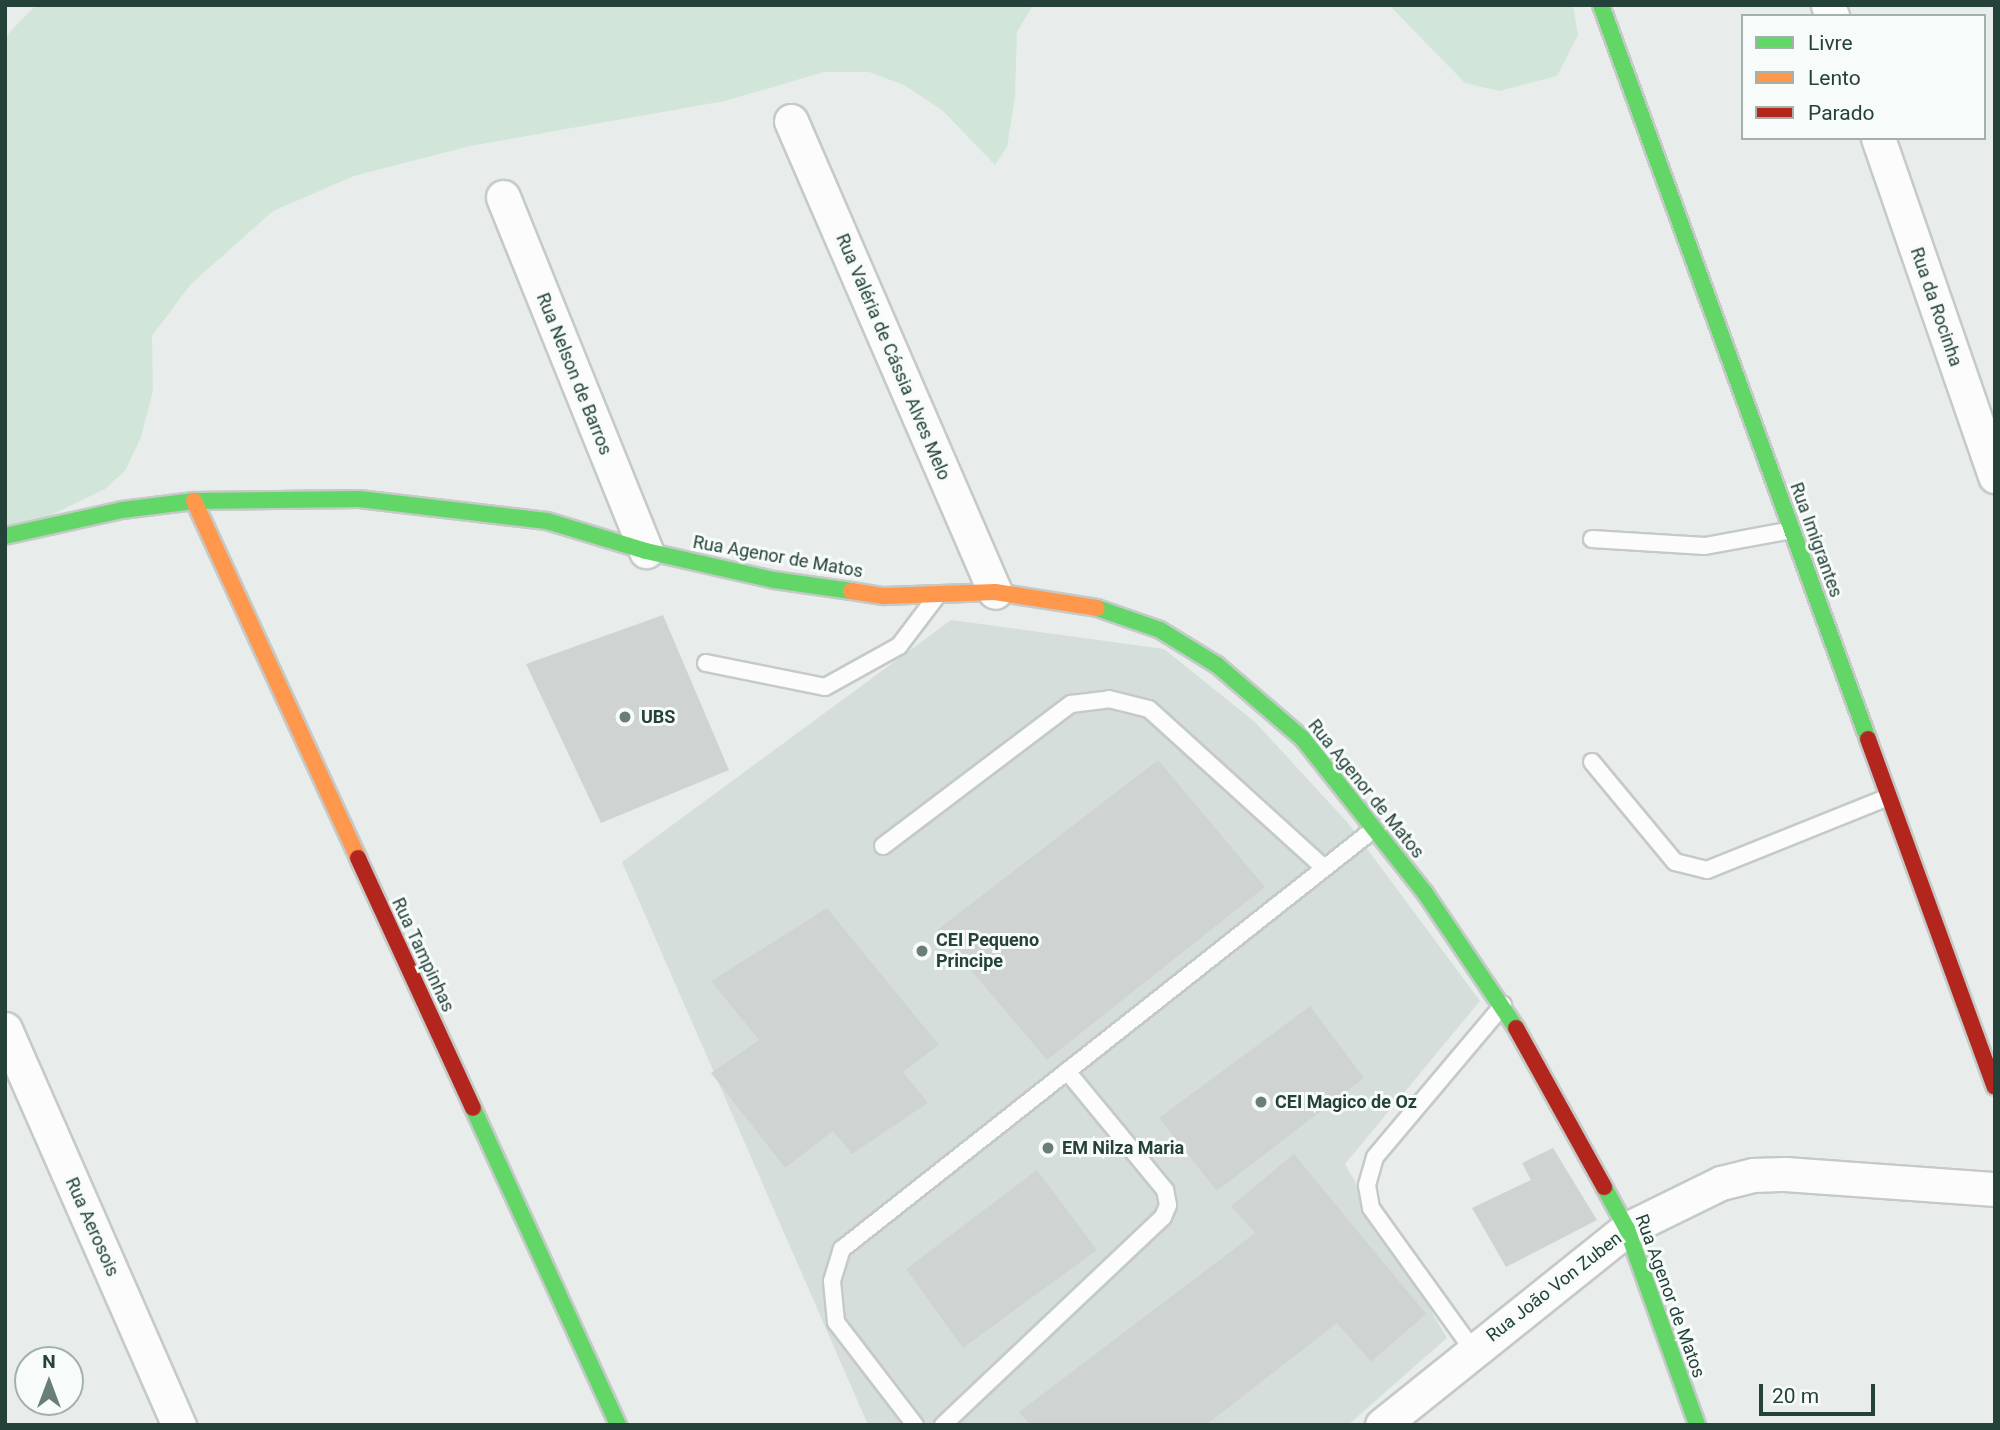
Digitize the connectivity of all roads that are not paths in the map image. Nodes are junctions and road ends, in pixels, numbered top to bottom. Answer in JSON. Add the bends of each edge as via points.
{"nodes":[{"id":1,"x":1601,"y":5,"type":"edge"},
{"id":2,"x":791,"y":121,"type":"dead end"},
{"id":3,"x":1879,"y":140,"type":"edge"},
{"id":4,"x":503,"y":197,"type":"dead end"},
{"id":5,"x":1995,"y":476,"type":"edge"},
{"id":6,"x":194,"y":501,"type":"junction"},
{"id":7,"x":1792,"y":530,"type":"junction"},
{"id":8,"x":5,"y":536,"type":"edge"},
{"id":9,"x":1592,"y":539,"type":"dead end"},
{"id":10,"x":646,"y":551,"type":"junction"},
{"id":11,"x":995,"y":592,"type":"junction"},
{"id":12,"x":939,"y":594,"type":"junction"},
{"id":13,"x":706,"y":663,"type":"dead end"},
{"id":14,"x":1592,"y":762,"type":"dead end"},
{"id":15,"x":1889,"y":797,"type":"junction"},
{"id":16,"x":1374,"y":829,"type":"junction"},
{"id":17,"x":883,"y":846,"type":"dead end"},
{"id":18,"x":1323,"y":867,"type":"junction"},
{"id":19,"x":1503,"y":1005,"type":"junction"},
{"id":20,"x":5,"y":1029,"type":"edge"},
{"id":21,"x":1068,"y":1071,"type":"junction"},
{"id":22,"x":1995,"y":1087,"type":"edge"},
{"id":23,"x":1995,"y":1189,"type":"edge"},
{"id":24,"x":1627,"y":1229,"type":"junction"},
{"id":25,"x":1473,"y":1350,"type":"junction"},
{"id":26,"x":178,"y":1425,"type":"edge"},
{"id":27,"x":618,"y":1425,"type":"edge"},
{"id":28,"x":915,"y":1425,"type":"edge"},
{"id":29,"x":943,"y":1425,"type":"edge"},
{"id":30,"x":1382,"y":1425,"type":"edge"},
{"id":31,"x":1697,"y":1425,"type":"edge"}],
"edges":[{"from":1,"to":7,"type":"street","name":"Rua Imigrantes"},
{"from":2,"to":11,"type":"street","name":"Rua Valéria de Cássia Alves Melo"},
{"from":3,"to":5,"type":"street","name":"Rua da Rocinha"},
{"from":4,"to":10,"type":"street","name":"Rua Nelson de Barros"},
{"from":6,"to":8,"type":"street","name":"Rua Agenor de Matos","via":[[122,510]]},
{"from":6,"to":10,"type":"street","name":"Rua Agenor de Matos","via":[[359,499],[547,521]]},
{"from":6,"to":27,"type":"street","name":"Rua Tampinhas"},
{"from":7,"to":9,"type":"lane","via":[[1705,546]]},
{"from":7,"to":15,"type":"street","name":"Rua Imigrantes"},
{"from":10,"to":12,"type":"street","name":"Rua Agenor de Matos","via":[[774,580],[884,596]]},
{"from":11,"to":12,"type":"street","name":"Rua Agenor de Matos"},
{"from":11,"to":16,"type":"street","name":"Rua Agenor de Matos","via":[[1088,605],[1160,630],[1217,665],[1303,739]]},
{"from":12,"to":13,"type":"lane","via":[[899,646],[825,687]]},
{"from":14,"to":15,"type":"lane","via":[[1675,862],[1707,870]]},
{"from":15,"to":22,"type":"street","name":"Rua Imigrantes"},
{"from":16,"to":18,"type":"lane"},
{"from":16,"to":19,"type":"street","name":"Rua Agenor de Matos","via":[[1425,892]]},
{"from":17,"to":18,"type":"lane","via":[[1071,704],[1109,699],[1149,709]]},
{"from":18,"to":21,"type":"lane"},
{"from":19,"to":24,"type":"street","name":"Rua Agenor de Matos"},
{"from":19,"to":25,"type":"lane","via":[[1375,1157],[1367,1185],[1371,1208]]},
{"from":20,"to":26,"type":"street","name":"Rua Aerosois"},
{"from":21,"to":28,"type":"lane","via":[[842,1249],[832,1280],[836,1322]]},
{"from":21,"to":29,"type":"lane","via":[[1165,1190],[1168,1205],[1163,1217]]},
{"from":23,"to":24,"type":"street","name":"Rua João Von Zuben","via":[[1753,1175],[1721,1183]]},
{"from":24,"to":25,"type":"street","name":"Rua João Von Zuben"},
{"from":24,"to":31,"type":"street","name":"Rua Agenor de Matos"},
{"from":25,"to":30,"type":"street","name":"Rua João Von Zuben"}]}
